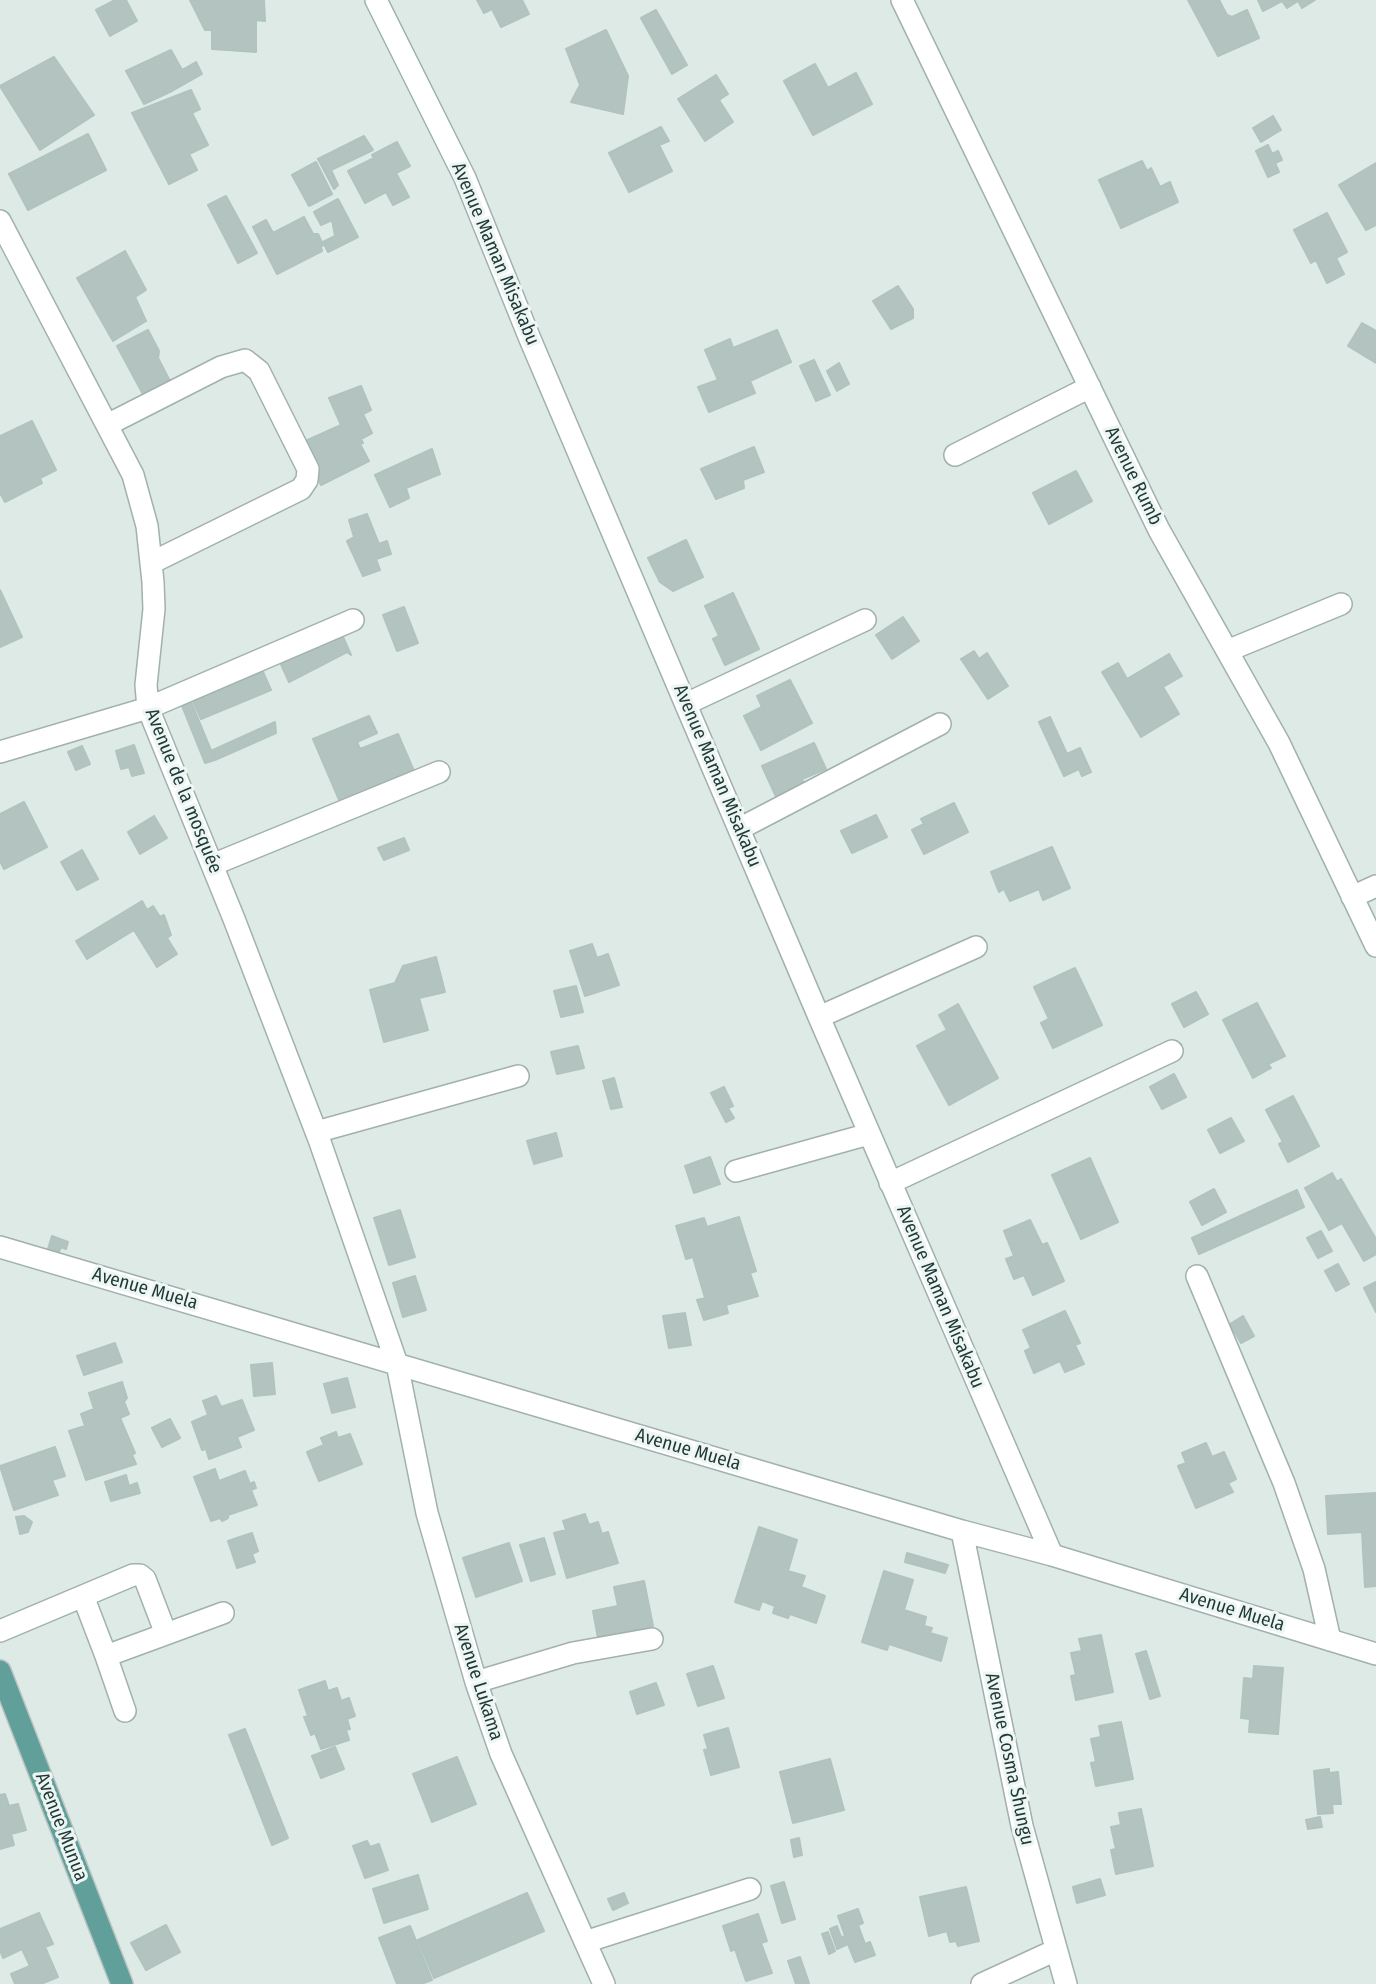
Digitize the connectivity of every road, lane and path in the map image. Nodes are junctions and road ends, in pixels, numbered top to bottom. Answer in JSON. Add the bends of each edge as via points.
{"nodes":[{"id":1,"x":376,"y":0,"type":"edge"},
{"id":2,"x":902,"y":0,"type":"edge"},
{"id":3,"x":0,"y":221,"type":"edge"},
{"id":4,"x":1090,"y":387,"type":"junction"},
{"id":5,"x":107,"y":425,"type":"junction"},
{"id":6,"x":955,"y":454,"type":"dead end"},
{"id":7,"x":151,"y":563,"type":"junction"},
{"id":8,"x":1341,"y":604,"type":"dead end"},
{"id":9,"x":353,"y":620,"type":"dead end"},
{"id":10,"x":865,"y":620,"type":"dead end"},
{"id":11,"x":1227,"y":651,"type":"junction"},
{"id":12,"x":686,"y":704,"type":"junction"},
{"id":13,"x":148,"y":708,"type":"junction"},
{"id":14,"x":940,"y":724,"type":"dead end"},
{"id":15,"x":0,"y":752,"type":"edge"},
{"id":16,"x":439,"y":772,"type":"dead end"},
{"id":17,"x":739,"y":829,"type":"junction"},
{"id":18,"x":212,"y":865,"type":"junction"},
{"id":19,"x":1376,"y":886,"type":"edge"},
{"id":20,"x":1352,"y":897,"type":"junction"},
{"id":21,"x":1376,"y":946,"type":"edge"},
{"id":22,"x":976,"y":947,"type":"dead end"},
{"id":23,"x":819,"y":1017,"type":"junction"},
{"id":24,"x":1172,"y":1051,"type":"dead end"},
{"id":25,"x":518,"y":1076,"type":"dead end"},
{"id":26,"x":316,"y":1132,"type":"junction"},
{"id":27,"x":869,"y":1135,"type":"junction"},
{"id":28,"x":736,"y":1171,"type":"dead end"},
{"id":29,"x":890,"y":1183,"type":"junction"},
{"id":30,"x":0,"y":1247,"type":"edge"},
{"id":31,"x":1197,"y":1276,"type":"dead end"},
{"id":32,"x":397,"y":1364,"type":"junction"},
{"id":33,"x":962,"y":1531,"type":"junction"},
{"id":34,"x":1052,"y":1555,"type":"junction"},
{"id":35,"x":83,"y":1596,"type":"junction"},
{"id":36,"x":223,"y":1613,"type":"dead end"},
{"id":37,"x":0,"y":1631,"type":"edge"},
{"id":38,"x":166,"y":1634,"type":"junction"},
{"id":39,"x":652,"y":1639,"type":"dead end"},
{"id":40,"x":1330,"y":1640,"type":"junction"},
{"id":41,"x":1376,"y":1654,"type":"edge"},
{"id":42,"x":106,"y":1656,"type":"junction"},
{"id":43,"x":0,"y":1671,"type":"edge"},
{"id":44,"x":476,"y":1682,"type":"junction"},
{"id":45,"x":125,"y":1711,"type":"dead end"},
{"id":46,"x":750,"y":1889,"type":"dead end"},
{"id":47,"x":585,"y":1942,"type":"junction"},
{"id":48,"x":1056,"y":1950,"type":"junction"},
{"id":49,"x":122,"y":1984,"type":"edge"},
{"id":50,"x":604,"y":1984,"type":"edge"},
{"id":51,"x":982,"y":1984,"type":"edge"},
{"id":52,"x":1066,"y":1984,"type":"edge"}],
"edges":[{"from":1,"to":12,"type":"street","name":"Avenue Maman Misakabu","via":[[465,178]]},
{"from":2,"to":4,"type":"street","name":"Avenue Rumb"},
{"from":3,"to":5,"type":"street","name":"Avenue de la mosquée"},
{"from":4,"to":6,"type":"street"},
{"from":4,"to":11,"type":"street","name":"Avenue Rumb","via":[[1159,530]]},
{"from":5,"to":7,"type":"street","name":"Avenue de la mosquée","via":[[133,475]]},
{"from":5,"to":7,"type":"street","via":[[232,362],[245,360],[259,370],[308,469],[301,489]]},
{"from":7,"to":13,"type":"street","name":"Avenue de la mosquée","via":[[154,609]]},
{"from":8,"to":11,"type":"street"},
{"from":9,"to":13,"type":"street"},
{"from":10,"to":12,"type":"street"},
{"from":11,"to":20,"type":"street","name":"Avenue Rumb","via":[[1279,743]]},
{"from":12,"to":17,"type":"street","name":"Avenue Maman Misakabu"},
{"from":13,"to":15,"type":"street"},
{"from":13,"to":18,"type":"street","name":"Avenue de la mosquée"},
{"from":14,"to":17,"type":"street"},
{"from":16,"to":18,"type":"street"},
{"from":17,"to":23,"type":"street","name":"Avenue Maman Misakabu"},
{"from":18,"to":26,"type":"street","name":"Avenue de la mosquée"},
{"from":19,"to":20,"type":"street"},
{"from":20,"to":21,"type":"street","name":"Avenue Rumb"},
{"from":22,"to":23,"type":"street"},
{"from":23,"to":27,"type":"street","name":"Avenue Maman Misakabu"},
{"from":24,"to":29,"type":"street"},
{"from":25,"to":26,"type":"street"},
{"from":26,"to":32,"type":"street","name":"Avenue de la mosquée"},
{"from":27,"to":28,"type":"street"},
{"from":27,"to":29,"type":"street","name":"Avenue Maman Misakabu"},
{"from":29,"to":34,"type":"street","name":"Avenue Maman Misakabu"},
{"from":30,"to":32,"type":"street","name":"Avenue Muela"},
{"from":31,"to":40,"type":"street","via":[[1284,1483],[1314,1569]]},
{"from":32,"to":33,"type":"street","name":"Avenue Muela"},
{"from":32,"to":44,"type":"street","name":"Avenue Lukama","via":[[427,1513]]},
{"from":33,"to":34,"type":"street","name":"Avenue Muela"},
{"from":33,"to":48,"type":"street","name":"Avenue Cosma Shungu","via":[[1022,1826]]},
{"from":34,"to":40,"type":"street","name":"Avenue Muela"},
{"from":35,"to":37,"type":"street"},
{"from":35,"to":38,"type":"street","via":[[140,1575]]},
{"from":35,"to":42,"type":"street"},
{"from":36,"to":38,"type":"street"},
{"from":38,"to":42,"type":"street"},
{"from":39,"to":44,"type":"street","via":[[573,1653]]},
{"from":40,"to":41,"type":"street","name":"Avenue Muela"},
{"from":42,"to":45,"type":"street"},
{"from":43,"to":49,"type":"main road","name":"Avenue Munua"},
{"from":44,"to":47,"type":"street","name":"Avenue Lukama","via":[[502,1754]]},
{"from":46,"to":47,"type":"street"},
{"from":47,"to":50,"type":"street","name":"Avenue Lukama"},
{"from":48,"to":51,"type":"street"},
{"from":48,"to":52,"type":"street","name":"Avenue Cosma Shungu"}]}
